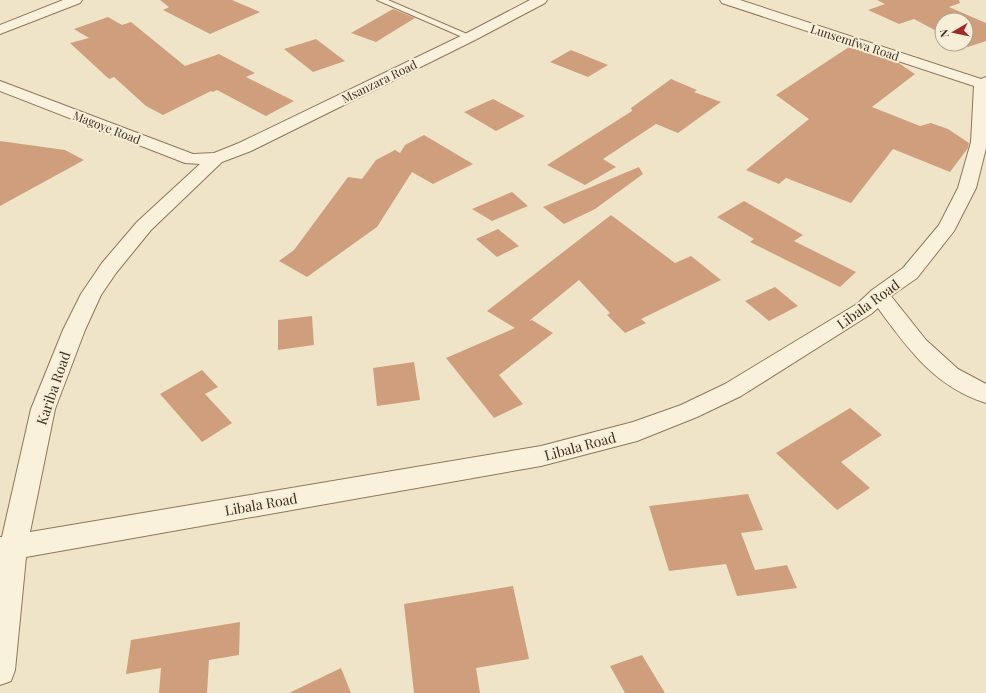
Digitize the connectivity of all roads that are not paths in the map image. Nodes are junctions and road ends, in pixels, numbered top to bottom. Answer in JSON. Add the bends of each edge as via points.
{"nodes":[{"id":1,"x":75,"y":0,"type":"edge"},
{"id":2,"x":381,"y":0,"type":"edge"},
{"id":3,"x":540,"y":0,"type":"edge"},
{"id":4,"x":728,"y":0,"type":"edge"},
{"id":5,"x":0,"y":30,"type":"edge"},
{"id":6,"x":470,"y":37,"type":"junction"},
{"id":7,"x":984,"y":83,"type":"edge"},
{"id":8,"x":0,"y":86,"type":"edge"},
{"id":9,"x":216,"y":158,"type":"junction"},
{"id":10,"x":879,"y":295,"type":"junction"},
{"id":11,"x":986,"y":394,"type":"edge"},
{"id":12,"x":6,"y":548,"type":"edge"},
{"id":13,"x":0,"y":670,"type":"edge"}],
"edges":[{"from":1,"to":5,"type":"street"},
{"from":2,"to":6,"type":"lane"},
{"from":3,"to":6,"type":"street","name":"Msanzara Road"},
{"from":4,"to":7,"type":"street","name":"Lunsemfwa Road"},
{"from":6,"to":9,"type":"street","name":"Msanzara Road","via":[[246,147]]},
{"from":7,"to":10,"type":"street","name":"Libala Road","via":[[979,142],[967,188],[947,227],[910,273]]},
{"from":8,"to":9,"type":"street","name":"Magoye Road","via":[[191,159]]},
{"from":9,"to":12,"type":"street","name":"Kariba Road","via":[[144,226],[91,294],[43,409]]},
{"from":10,"to":11,"type":"street","via":[[918,346],[950,375]]},
{"from":10,"to":12,"type":"street","name":"Libala Road","via":[[858,313],[733,390],[689,411],[637,431],[541,456]]},
{"from":12,"to":13,"type":"street","name":"Kariba Road"}]}
